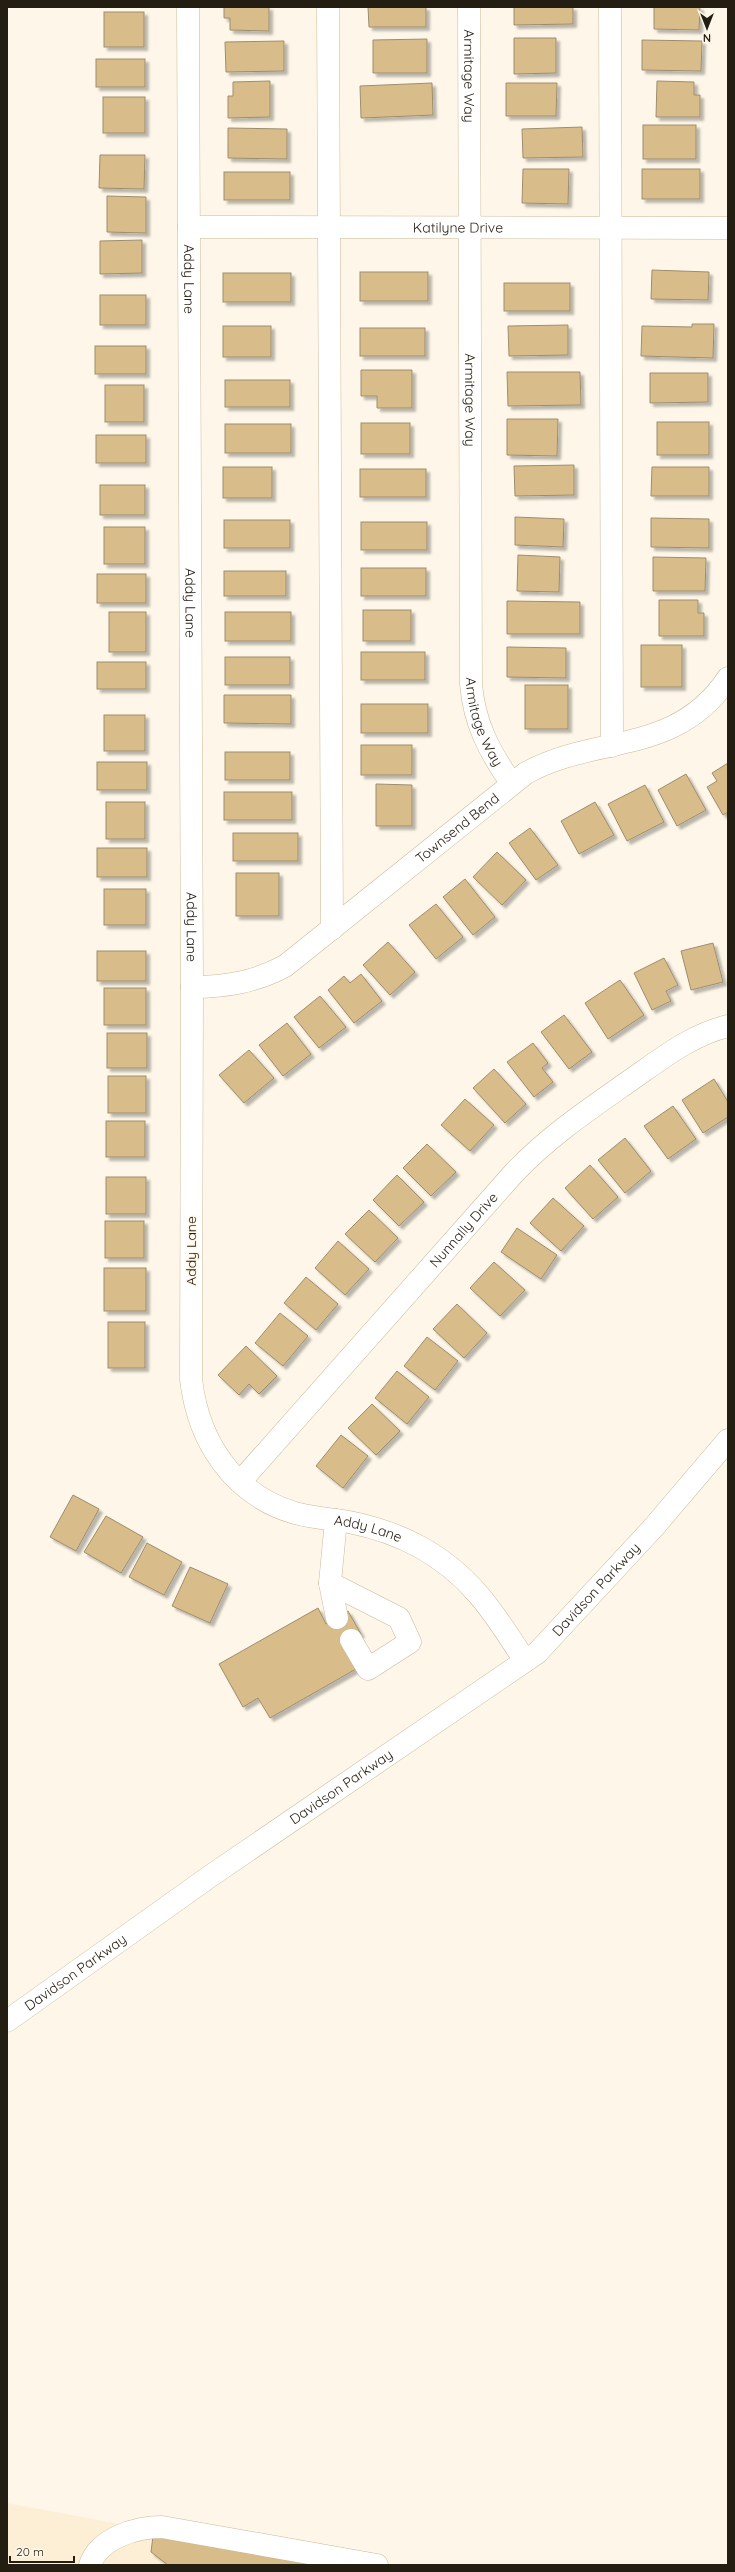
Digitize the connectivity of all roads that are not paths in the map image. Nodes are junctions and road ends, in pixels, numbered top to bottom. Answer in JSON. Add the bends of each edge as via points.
{"nodes":[{"id":1,"x":188,"y":7,"type":"edge"},
{"id":2,"x":328,"y":7,"type":"edge"},
{"id":3,"x":469,"y":7,"type":"edge"},
{"id":4,"x":610,"y":7,"type":"edge"},
{"id":5,"x":189,"y":227,"type":"junction"},
{"id":6,"x":329,"y":228,"type":"junction"},
{"id":7,"x":470,"y":228,"type":"junction"},
{"id":8,"x":611,"y":228,"type":"junction"},
{"id":9,"x":728,"y":228,"type":"edge"},
{"id":10,"x":728,"y":678,"type":"edge"},
{"id":11,"x":612,"y":746,"type":"junction"},
{"id":12,"x":512,"y":784,"type":"junction"},
{"id":13,"x":332,"y":929,"type":"junction"},
{"id":14,"x":192,"y":987,"type":"junction"},
{"id":15,"x":728,"y":1026,"type":"edge"},
{"id":16,"x":728,"y":1440,"type":"edge"},
{"id":17,"x":240,"y":1482,"type":"junction"},
{"id":18,"x":336,"y":1520,"type":"junction"},
{"id":19,"x":330,"y":1584,"type":"junction"},
{"id":20,"x":337,"y":1618,"type":"dead end"},
{"id":21,"x":351,"y":1640,"type":"dead end"},
{"id":22,"x":525,"y":1661,"type":"junction"},
{"id":23,"x":7,"y":2021,"type":"edge"},
{"id":24,"x":90,"y":2565,"type":"edge"},
{"id":25,"x":376,"y":2565,"type":"edge"}],
"edges":[{"from":1,"to":5,"type":"street","name":"Addy Lane"},
{"from":2,"to":6,"type":"street"},
{"from":3,"to":7,"type":"street","name":"Armitage Way"},
{"from":4,"to":8,"type":"street"},
{"from":5,"to":6,"type":"street","name":"Katilyne Drive"},
{"from":5,"to":14,"type":"street","name":"Addy Lane"},
{"from":6,"to":7,"type":"street","name":"Katilyne Drive"},
{"from":6,"to":13,"type":"street"},
{"from":7,"to":8,"type":"street","name":"Katilyne Drive"},
{"from":7,"to":12,"type":"street","name":"Armitage Way","via":[[472,693],[475,712],[486,743]]},
{"from":8,"to":9,"type":"street","name":"Katilyne Drive"},
{"from":8,"to":11,"type":"street"},
{"from":10,"to":11,"type":"street","name":"Townsend Bend","via":[[707,704],[680,724],[653,736]]},
{"from":11,"to":12,"type":"street","name":"Townsend Bend","via":[[543,764]]},
{"from":12,"to":13,"type":"street","name":"Townsend Bend"},
{"from":13,"to":14,"type":"street","name":"Townsend Bend","via":[[294,960],[264,976],[231,985]]},
{"from":14,"to":17,"type":"street","name":"Addy Lane","via":[[191,1379],[196,1412],[202,1429],[219,1459]]},
{"from":15,"to":17,"type":"street","name":"Nunnally Drive","via":[[702,1034],[679,1046],[574,1119],[528,1158]]},
{"from":16,"to":22,"type":"street","name":"Davidson Parkway","via":[[654,1528],[555,1635]]},
{"from":17,"to":18,"type":"street","name":"Addy Lane","via":[[260,1497],[282,1508],[306,1516]]},
{"from":18,"to":19,"type":"street"},
{"from":18,"to":22,"type":"street","name":"Addy Lane","via":[[397,1536],[441,1560],[484,1599]]},
{"from":19,"to":20,"type":"street"},
{"from":19,"to":21,"type":"street","via":[[399,1618],[410,1642],[368,1669]]},
{"from":22,"to":23,"type":"street","name":"Davidson Parkway","via":[[209,1876]]},
{"from":24,"to":25,"type":"street","via":[[92,2556],[116,2538],[146,2527],[162,2527]]}]}
